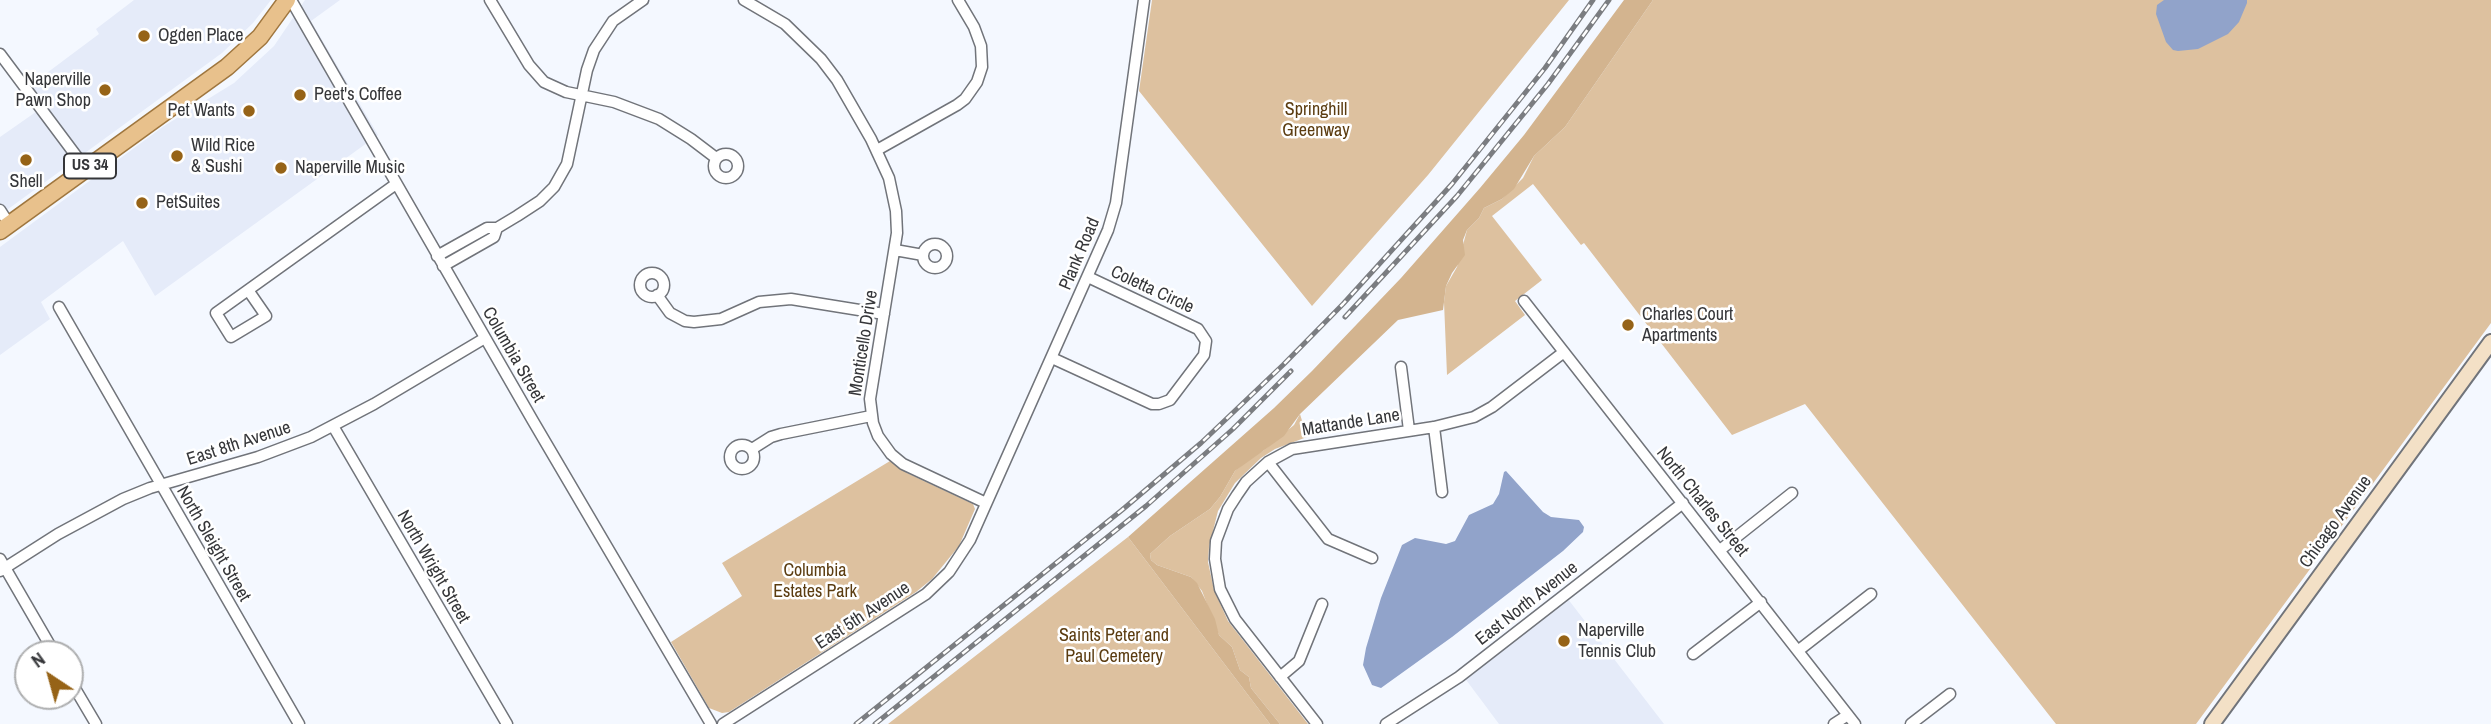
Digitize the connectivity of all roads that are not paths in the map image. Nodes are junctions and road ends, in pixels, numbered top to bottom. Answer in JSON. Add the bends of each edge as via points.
{"nodes":[{"id":1,"x":289,"y":0,"type":"edge"},
{"id":2,"x":490,"y":0,"type":"edge"},
{"id":3,"x":643,"y":0,"type":"edge"},
{"id":4,"x":744,"y":0,"type":"edge"},
{"id":5,"x":958,"y":0,"type":"edge"},
{"id":6,"x":1144,"y":0,"type":"edge"},
{"id":7,"x":0,"y":54,"type":"edge"},
{"id":8,"x":581,"y":95,"type":"junction"},
{"id":9,"x":877,"y":150,"type":"junction"},
{"id":10,"x":716,"y":158,"type":"dead end"},
{"id":11,"x":86,"y":169,"type":"junction"},
{"id":12,"x":396,"y":184,"type":"junction"},
{"id":13,"x":3,"y":222,"type":"edge"},
{"id":14,"x":497,"y":228,"type":"junction"},
{"id":15,"x":895,"y":250,"type":"junction"},
{"id":16,"x":923,"y":255,"type":"dead end"},
{"id":17,"x":437,"y":256,"type":"junction"},
{"id":18,"x":443,"y":266,"type":"junction"},
{"id":19,"x":1088,"y":277,"type":"junction"},
{"id":20,"x":248,"y":290,"type":"junction"},
{"id":21,"x":657,"y":295,"type":"dead end"},
{"id":22,"x":1524,"y":302,"type":"dead end"},
{"id":23,"x":59,"y":307,"type":"dead end"},
{"id":24,"x":884,"y":314,"type":"junction"},
{"id":25,"x":485,"y":338,"type":"junction"},
{"id":26,"x":2491,"y":342,"type":"edge"},
{"id":27,"x":1564,"y":352,"type":"junction"},
{"id":28,"x":1052,"y":358,"type":"junction"},
{"id":29,"x":1401,"y":367,"type":"dead end"},
{"id":30,"x":871,"y":416,"type":"junction"},
{"id":31,"x":333,"y":426,"type":"junction"},
{"id":32,"x":1434,"y":427,"type":"junction"},
{"id":33,"x":1409,"y":430,"type":"junction"},
{"id":34,"x":752,"y":449,"type":"dead end"},
{"id":35,"x":1268,"y":462,"type":"junction"},
{"id":36,"x":161,"y":485,"type":"junction"},
{"id":37,"x":1441,"y":492,"type":"dead end"},
{"id":38,"x":1792,"y":493,"type":"dead end"},
{"id":39,"x":986,"y":503,"type":"junction"},
{"id":40,"x":1683,"y":503,"type":"junction"},
{"id":41,"x":1720,"y":550,"type":"junction"},
{"id":42,"x":1371,"y":558,"type":"dead end"},
{"id":43,"x":2,"y":566,"type":"edge"},
{"id":44,"x":1871,"y":594,"type":"dead end"},
{"id":45,"x":1761,"y":602,"type":"junction"},
{"id":46,"x":1322,"y":604,"type":"dead end"},
{"id":47,"x":47,"y":640,"type":"edge"},
{"id":48,"x":1799,"y":650,"type":"junction"},
{"id":49,"x":1693,"y":654,"type":"dead end"},
{"id":50,"x":1280,"y":677,"type":"junction"},
{"id":51,"x":1950,"y":694,"type":"dead end"},
{"id":52,"x":84,"y":704,"type":"edge"},
{"id":53,"x":1851,"y":720,"type":"edge"},
{"id":54,"x":96,"y":724,"type":"edge"},
{"id":55,"x":299,"y":724,"type":"edge"},
{"id":56,"x":507,"y":724,"type":"edge"},
{"id":57,"x":711,"y":724,"type":"edge"},
{"id":58,"x":723,"y":724,"type":"edge"},
{"id":59,"x":1317,"y":724,"type":"edge"},
{"id":60,"x":1386,"y":724,"type":"edge"},
{"id":61,"x":1834,"y":724,"type":"edge"},
{"id":62,"x":1911,"y":724,"type":"edge"},
{"id":63,"x":2212,"y":724,"type":"edge"}],
"edges":[{"from":1,"to":11,"type":"main road","number":"US 34","via":[[243,54]]},
{"from":1,"to":12,"type":"street","name":"Columbia Street"},
{"from":2,"to":8,"type":"street","via":[[538,77]]},
{"from":3,"to":8,"type":"street","via":[[613,21],[599,40]]},
{"from":4,"to":9,"type":"street","name":"Monticello Drive","via":[[785,24],[821,59]]},
{"from":5,"to":9,"type":"street","via":[[981,46],[977,82],[957,105]]},
{"from":6,"to":19,"type":"street","name":"Plank Road","via":[[1115,203]]},
{"from":7,"to":11,"type":"street"},
{"from":8,"to":10,"type":"street","via":[[659,119]]},
{"from":8,"to":14,"type":"street","via":[[570,153],[558,181],[540,201]]},
{"from":9,"to":15,"type":"street","name":"Monticello Drive","via":[[895,200]]},
{"from":11,"to":13,"type":"main road","number":"US 34"},
{"from":12,"to":17,"type":"street","name":"Columbia Street"},
{"from":12,"to":20,"type":"street"},
{"from":14,"to":17,"type":"street","via":[[487,228]]},
{"from":14,"to":18,"type":"street","via":[[494,237]]},
{"from":15,"to":16,"type":"street"},
{"from":15,"to":24,"type":"street","name":"Monticello Drive"},
{"from":17,"to":18,"type":"street","name":"Columbia Street"},
{"from":18,"to":25,"type":"street","name":"Columbia Street"},
{"from":19,"to":28,"type":"street","name":"Plank Road"},
{"from":19,"to":28,"type":"street","name":"Coletta Circle","via":[[1198,329],[1206,349],[1170,400],[1159,404]]},
{"from":20,"to":20,"type":"street","via":[[266,316],[231,337],[216,313]]},
{"from":21,"to":24,"type":"street","via":[[670,313],[694,322],[721,319],[759,302],[791,299]]},
{"from":22,"to":27,"type":"street","name":"North Charles Street"},
{"from":23,"to":36,"type":"street","name":"North Sleight Street"},
{"from":24,"to":30,"type":"street","name":"Monticello Drive","via":[[871,388]]},
{"from":25,"to":31,"type":"street","name":"East 8th Avenue"},
{"from":25,"to":57,"type":"street","name":"Columbia Street"},
{"from":26,"to":63,"type":"main road","name":"Chicago Avenue"},
{"from":27,"to":32,"type":"street","name":"Mattande Lane","via":[[1492,407]]},
{"from":27,"to":40,"type":"street","name":"North Charles Street"},
{"from":28,"to":39,"type":"street","name":"Plank Road"},
{"from":29,"to":33,"type":"street"},
{"from":30,"to":34,"type":"street","via":[[771,437]]},
{"from":30,"to":39,"type":"street","name":"Monticello Drive","via":[[881,442],[897,459]]},
{"from":31,"to":36,"type":"street","name":"East 8th Avenue","via":[[258,457]]},
{"from":31,"to":56,"type":"street","name":"North Wright Street"},
{"from":32,"to":33,"type":"street","name":"Mattande Lane"},
{"from":32,"to":37,"type":"street"},
{"from":33,"to":35,"type":"street","name":"Mattande Lane","via":[[1311,444]]},
{"from":35,"to":42,"type":"street","via":[[1328,539]]},
{"from":35,"to":50,"type":"street","name":"Mattande Lane","via":[[1246,481],[1228,509],[1218,532],[1215,559],[1228,608]]},
{"from":36,"to":43,"type":"street","name":"East 8th Avenue","via":[[94,513]]},
{"from":36,"to":55,"type":"street","name":"North Sleight Street"},
{"from":38,"to":41,"type":"street"},
{"from":39,"to":58,"type":"street","name":"East 5th Avenue","via":[[963,552],[935,586]]},
{"from":40,"to":41,"type":"street","name":"North Charles Street"},
{"from":40,"to":60,"type":"street","name":"East North Avenue","via":[[1458,677]]},
{"from":41,"to":45,"type":"street","name":"North Charles Street"},
{"from":43,"to":47,"type":"street"},
{"from":44,"to":48,"type":"street"},
{"from":45,"to":48,"type":"street","name":"North Charles Street"},
{"from":45,"to":49,"type":"street"},
{"from":46,"to":50,"type":"street","via":[[1299,661]]},
{"from":48,"to":53,"type":"street","name":"North Charles Street"},
{"from":50,"to":59,"type":"street","name":"Mattande Lane"},
{"from":51,"to":62,"type":"street"},
{"from":52,"to":54,"type":"street"},
{"from":53,"to":61,"type":"street"}]}
